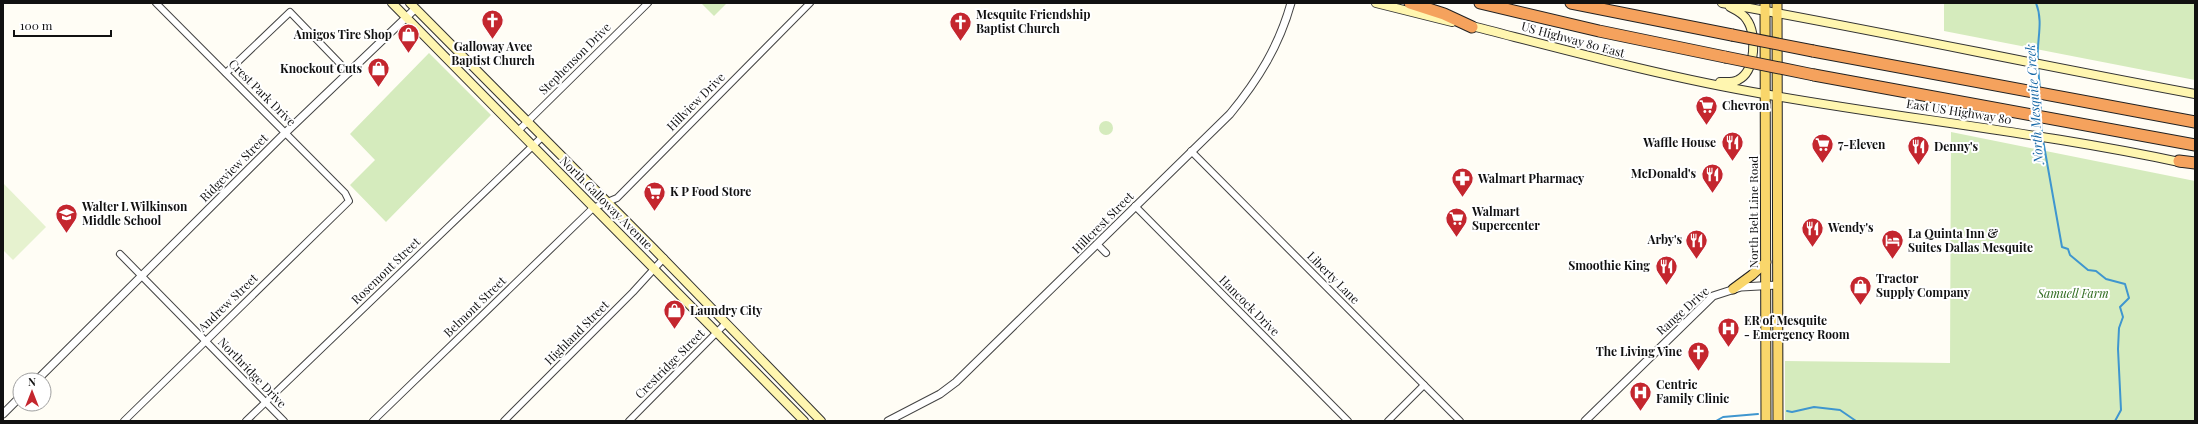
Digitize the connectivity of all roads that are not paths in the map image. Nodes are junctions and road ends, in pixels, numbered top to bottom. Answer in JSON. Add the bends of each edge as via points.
{"nodes":[{"id":1,"x":156,"y":3,"type":"edge"},
{"id":2,"x":392,"y":3,"type":"edge"},
{"id":3,"x":648,"y":3,"type":"edge"},
{"id":4,"x":810,"y":3,"type":"edge"},
{"id":5,"x":1291,"y":3,"type":"edge"},
{"id":6,"x":1376,"y":3,"type":"edge"},
{"id":7,"x":1410,"y":3,"type":"edge"},
{"id":8,"x":1480,"y":3,"type":"edge"},
{"id":9,"x":1570,"y":3,"type":"edge"},
{"id":10,"x":1723,"y":3,"type":"edge"},
{"id":11,"x":412,"y":6,"type":"edge"},
{"id":12,"x":1765,"y":7,"type":"edge"},
{"id":13,"x":1778,"y":7,"type":"edge"},
{"id":14,"x":406,"y":18,"type":"junction"},
{"id":15,"x":1472,"y":27,"type":"junction"},
{"id":16,"x":226,"y":73,"type":"junction"},
{"id":17,"x":349,"y":73,"type":"junction"},
{"id":18,"x":1699,"y":82,"type":"junction"},
{"id":19,"x":2195,"y":94,"type":"edge"},
{"id":20,"x":1765,"y":95,"type":"junction"},
{"id":21,"x":1778,"y":97,"type":"junction"},
{"id":22,"x":528,"y":121,"type":"junction"},
{"id":23,"x":2195,"y":122,"type":"edge"},
{"id":24,"x":518,"y":131,"type":"junction"},
{"id":25,"x":286,"y":133,"type":"junction"},
{"id":26,"x":542,"y":137,"type":"junction"},
{"id":27,"x":2195,"y":145,"type":"edge"},
{"id":28,"x":532,"y":146,"type":"junction"},
{"id":29,"x":1191,"y":151,"type":"junction"},
{"id":30,"x":2179,"y":162,"type":"joint"},
{"id":31,"x":2195,"y":164,"type":"edge"},
{"id":32,"x":1766,"y":197,"type":"junction"},
{"id":33,"x":1778,"y":198,"type":"junction"},
{"id":34,"x":349,"y":201,"type":"joint"},
{"id":35,"x":607,"y":204,"type":"junction"},
{"id":36,"x":1135,"y":206,"type":"junction"},
{"id":37,"x":592,"y":208,"type":"junction"},
{"id":38,"x":1097,"y":244,"type":"junction"},
{"id":39,"x":1106,"y":253,"type":"dead end"},
{"id":40,"x":120,"y":254,"type":"dead end"},
{"id":41,"x":664,"y":258,"type":"junction"},
{"id":42,"x":1766,"y":262,"type":"junction"},
{"id":43,"x":654,"y":269,"type":"junction"},
{"id":44,"x":141,"y":276,"type":"junction"},
{"id":45,"x":1778,"y":285,"type":"junction"},
{"id":46,"x":1766,"y":286,"type":"junction"},
{"id":47,"x":1733,"y":289,"type":"junction"},
{"id":48,"x":726,"y":323,"type":"junction"},
{"id":49,"x":716,"y":333,"type":"junction"},
{"id":50,"x":206,"y":340,"type":"junction"},
{"id":51,"x":45,"y":372,"type":"edge"},
{"id":52,"x":784,"y":383,"type":"junction"},
{"id":53,"x":1424,"y":385,"type":"junction"},
{"id":54,"x":775,"y":392,"type":"junction"},
{"id":55,"x":265,"y":403,"type":"junction"},
{"id":56,"x":12,"y":405,"type":"edge"},
{"id":57,"x":3,"y":414,"type":"edge"},
{"id":58,"x":124,"y":421,"type":"edge"},
{"id":59,"x":246,"y":421,"type":"edge"},
{"id":60,"x":284,"y":421,"type":"edge"},
{"id":61,"x":373,"y":421,"type":"edge"},
{"id":62,"x":504,"y":421,"type":"edge"},
{"id":63,"x":628,"y":421,"type":"edge"},
{"id":64,"x":804,"y":421,"type":"edge"},
{"id":65,"x":821,"y":421,"type":"edge"},
{"id":66,"x":888,"y":421,"type":"edge"},
{"id":67,"x":1348,"y":421,"type":"edge"},
{"id":68,"x":1388,"y":421,"type":"edge"},
{"id":69,"x":1460,"y":421,"type":"edge"},
{"id":70,"x":1585,"y":421,"type":"edge"},
{"id":71,"x":1766,"y":421,"type":"edge"},
{"id":72,"x":1778,"y":421,"type":"edge"}],
"edges":[{"from":1,"to":16,"type":"street","name":"Crest Park Drive"},
{"from":2,"to":14,"type":"main road","name":"North Galloway Avenue"},
{"from":3,"to":22,"type":"street","name":"Stephenson Drive"},
{"from":4,"to":35,"type":"street","name":"Hillview Drive","via":[[617,198]]},
{"from":5,"to":29,"type":"street","name":"Hillcrest Street","via":[[1278,42],[1252,88],[1230,114]]},
{"from":6,"to":15,"type":"main road","name":"US Highway 80 East"},
{"from":7,"to":15,"type":"highway","via":[[1444,14]]},
{"from":8,"to":27,"type":"highway","bridge":true,"via":[[1576,26],[1814,75]]},
{"from":9,"to":23,"type":"highway","bridge":true,"via":[[2005,88]]},
{"from":10,"to":12,"type":"main road"},
{"from":10,"to":18,"type":"main road","via":[[1745,17],[1750,25],[1752,49],[1749,68],[1743,77],[1734,81]]},
{"from":11,"to":14,"type":"street","name":"Ridgeview Street"},
{"from":11,"to":22,"type":"main road","name":"North Galloway Avenue"},
{"from":12,"to":13,"type":"main road"},
{"from":12,"to":20,"type":"main road","name":"North Belt Line Road"},
{"from":13,"to":19,"type":"main road","via":[[1999,57]]},
{"from":13,"to":21,"type":"main road","name":"North Belt Line Road"},
{"from":14,"to":17,"type":"street","name":"Ridgeview Street"},
{"from":14,"to":24,"type":"main road","name":"North Galloway Avenue"},
{"from":15,"to":18,"type":"main road","name":"US Highway 80 East"},
{"from":16,"to":17,"type":"street","via":[[290,12]]},
{"from":16,"to":25,"type":"street","name":"Crest Park Drive"},
{"from":17,"to":25,"type":"street","name":"Ridgeview Street"},
{"from":18,"to":20,"type":"main road","name":"US Highway 80 East"},
{"from":20,"to":21,"type":"main road","name":"East US Highway 80"},
{"from":20,"to":32,"type":"main road","name":"North Belt Line Road"},
{"from":21,"to":30,"type":"main road","name":"East US Highway 80","via":[[2077,143]]},
{"from":21,"to":33,"type":"main road","name":"North Belt Line Road"},
{"from":22,"to":24,"type":"street","name":"Stephenson Drive"},
{"from":22,"to":26,"type":"main road","name":"North Galloway Avenue"},
{"from":24,"to":28,"type":"main road","name":"North Galloway Avenue"},
{"from":25,"to":34,"type":"street","name":"Crest Park Drive","via":[[345,193]]},
{"from":25,"to":44,"type":"street","name":"Ridgeview Street"},
{"from":26,"to":28,"type":"street","name":"Rosemont Street"},
{"from":26,"to":35,"type":"main road","name":"North Galloway Avenue"},
{"from":28,"to":37,"type":"main road","name":"North Galloway Avenue"},
{"from":28,"to":55,"type":"street","name":"Rosemont Street"},
{"from":29,"to":36,"type":"street","name":"Hillcrest Street"},
{"from":29,"to":53,"type":"street","name":"Liberty Lane"},
{"from":30,"to":31,"type":"highway"},
{"from":32,"to":33,"type":"main road"},
{"from":32,"to":42,"type":"main road","name":"North Belt Line Road"},
{"from":33,"to":45,"type":"main road","name":"North Belt Line Road"},
{"from":34,"to":50,"type":"street","name":"Andrew Street"},
{"from":35,"to":37,"type":"street","name":"Hillview Drive"},
{"from":35,"to":41,"type":"main road","name":"North Galloway Avenue"},
{"from":36,"to":38,"type":"street","name":"Hillcrest Street"},
{"from":36,"to":67,"type":"street","name":"Hancock Drive"},
{"from":37,"to":43,"type":"main road","name":"North Galloway Avenue"},
{"from":37,"to":61,"type":"street","name":"Belmont Street"},
{"from":38,"to":39,"type":"street"},
{"from":38,"to":66,"type":"street","name":"Hillcrest Street","via":[[956,382],[940,394]]},
{"from":40,"to":44,"type":"street","name":"Northridge Drive"},
{"from":41,"to":43,"type":"street","name":"Highland Street"},
{"from":41,"to":48,"type":"main road","name":"North Galloway Avenue"},
{"from":42,"to":46,"type":"main road","name":"North Belt Line Road"},
{"from":42,"to":47,"type":"main road"},
{"from":43,"to":49,"type":"main road","name":"North Galloway Avenue"},
{"from":43,"to":62,"type":"street","name":"Highland Street"},
{"from":44,"to":50,"type":"street","name":"Northridge Drive"},
{"from":44,"to":51,"type":"street","name":"Ridgeview Street"},
{"from":45,"to":46,"type":"street","name":"Range Drive"},
{"from":45,"to":72,"type":"main road","name":"North Belt Line Road"},
{"from":46,"to":47,"type":"street","name":"Range Drive","via":[[1742,286]]},
{"from":46,"to":71,"type":"main road","name":"North Belt Line Road"},
{"from":47,"to":70,"type":"street","name":"Range Drive","via":[[1713,296]]},
{"from":48,"to":49,"type":"street","name":"Crestridge Street"},
{"from":48,"to":52,"type":"main road","name":"North Galloway Avenue"},
{"from":49,"to":54,"type":"main road","name":"North Galloway Avenue"},
{"from":49,"to":63,"type":"street","name":"Crestridge Street"},
{"from":50,"to":55,"type":"street","name":"Northridge Drive"},
{"from":50,"to":58,"type":"street","name":"Andrew Street"},
{"from":52,"to":54,"type":"main road"},
{"from":52,"to":65,"type":"main road","name":"North Galloway Avenue"},
{"from":53,"to":68,"type":"street"},
{"from":53,"to":69,"type":"street","name":"Liberty Lane"},
{"from":54,"to":64,"type":"main road","name":"North Galloway Avenue"},
{"from":55,"to":59,"type":"street","name":"Rosemont Street"},
{"from":55,"to":60,"type":"street","name":"Northridge Drive"},
{"from":56,"to":57,"type":"street"}]}
